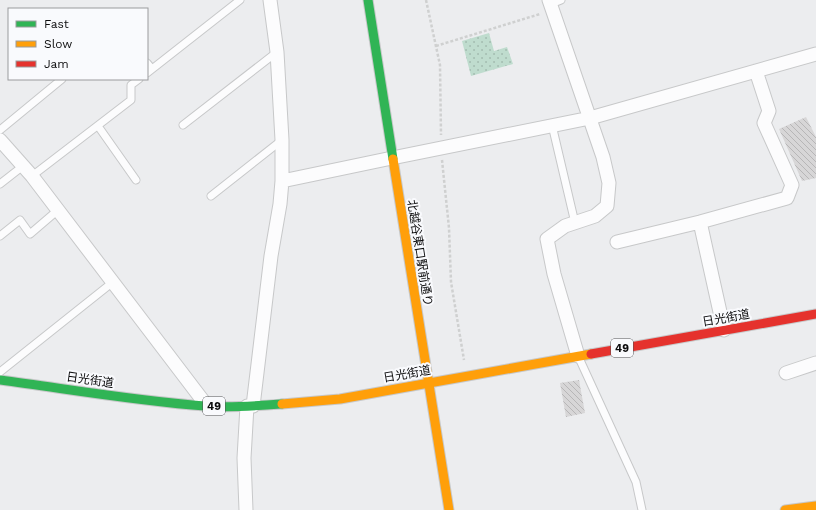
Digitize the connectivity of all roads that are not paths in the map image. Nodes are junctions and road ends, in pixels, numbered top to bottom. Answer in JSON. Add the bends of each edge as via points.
{"nodes":[{"id":1,"x":240,"y":0,"type":"edge"},
{"id":2,"x":270,"y":0,"type":"edge"},
{"id":3,"x":368,"y":0,"type":"edge"},
{"id":4,"x":553,"y":3,"type":"edge"},
{"id":5,"x":277,"y":52,"type":"junction"},
{"id":6,"x":816,"y":54,"type":"edge"},
{"id":7,"x":150,"y":71,"type":"edge"},
{"id":8,"x":756,"y":71,"type":"junction"},
{"id":9,"x":61,"y":80,"type":"edge"},
{"id":10,"x":138,"y":80,"type":"edge"},
{"id":11,"x":590,"y":118,"type":"junction"},
{"id":12,"x":183,"y":125,"type":"dead end"},
{"id":13,"x":552,"y":125,"type":"junction"},
{"id":14,"x":98,"y":126,"type":"junction"},
{"id":15,"x":0,"y":130,"type":"edge"},
{"id":16,"x":0,"y":140,"type":"edge"},
{"id":17,"x":282,"y":140,"type":"junction"},
{"id":18,"x":392,"y":158,"type":"junction"},
{"id":19,"x":23,"y":166,"type":"junction"},
{"id":20,"x":32,"y":176,"type":"junction"},
{"id":21,"x":136,"y":180,"type":"dead end"},
{"id":22,"x":282,"y":182,"type":"junction"},
{"id":23,"x":0,"y":184,"type":"edge"},
{"id":24,"x":211,"y":196,"type":"dead end"},
{"id":25,"x":58,"y":210,"type":"junction"},
{"id":26,"x":700,"y":222,"type":"junction"},
{"id":27,"x":576,"y":223,"type":"junction"},
{"id":28,"x":0,"y":236,"type":"edge"},
{"id":29,"x":617,"y":242,"type":"dead end"},
{"id":30,"x":113,"y":282,"type":"junction"},
{"id":31,"x":816,"y":314,"type":"edge"},
{"id":32,"x":724,"y":330,"type":"junction"},
{"id":33,"x":578,"y":356,"type":"junction"},
{"id":34,"x":816,"y":363,"type":"edge"},
{"id":35,"x":0,"y":372,"type":"edge"},
{"id":36,"x":786,"y":373,"type":"dead end"},
{"id":37,"x":0,"y":380,"type":"edge"},
{"id":38,"x":428,"y":382,"type":"junction"},
{"id":39,"x":206,"y":406,"type":"junction"},
{"id":40,"x":250,"y":406,"type":"junction"},
{"id":41,"x":816,"y":506,"type":"edge"},
{"id":42,"x":246,"y":510,"type":"edge"},
{"id":43,"x":449,"y":510,"type":"edge"},
{"id":44,"x":642,"y":510,"type":"edge"},
{"id":45,"x":785,"y":510,"type":"edge"}],
"edges":[{"from":1,"to":7,"type":"lane"},
{"from":2,"to":5,"type":"street"},
{"from":3,"to":18,"type":"main road","name":"北越谷東口駅前通り"},
{"from":4,"to":11,"type":"street"},
{"from":5,"to":12,"type":"lane"},
{"from":5,"to":17,"type":"street"},
{"from":6,"to":8,"type":"street"},
{"from":8,"to":11,"type":"street"},
{"from":8,"to":26,"type":"street","via":[[769,111],[764,123],[792,185],[787,198]]},
{"from":9,"to":15,"type":"lane"},
{"from":10,"to":14,"type":"lane","via":[[131,85],[131,100]]},
{"from":11,"to":13,"type":"street"},
{"from":11,"to":27,"type":"street","via":[[609,183],[607,206],[595,216]]},
{"from":13,"to":18,"type":"street"},
{"from":13,"to":27,"type":"lane"},
{"from":14,"to":20,"type":"lane"},
{"from":14,"to":21,"type":"lane"},
{"from":16,"to":19,"type":"street"},
{"from":17,"to":22,"type":"street"},
{"from":17,"to":24,"type":"lane"},
{"from":18,"to":22,"type":"street"},
{"from":18,"to":38,"type":"main road","name":"北越谷東口駅前通り"},
{"from":19,"to":20,"type":"street"},
{"from":19,"to":23,"type":"lane"},
{"from":20,"to":25,"type":"street"},
{"from":22,"to":40,"type":"street"},
{"from":25,"to":28,"type":"lane","via":[[30,234],[20,220]]},
{"from":25,"to":30,"type":"street"},
{"from":26,"to":29,"type":"street"},
{"from":26,"to":32,"type":"street"},
{"from":27,"to":33,"type":"street","via":[[564,226],[547,239],[554,274]]},
{"from":30,"to":35,"type":"lane"},
{"from":30,"to":39,"type":"street"},
{"from":31,"to":32,"type":"main road","name":"日光街道","number":"49"},
{"from":32,"to":33,"type":"main road","name":"日光街道","number":"49"},
{"from":33,"to":38,"type":"main road","name":"日光街道","number":"49"},
{"from":33,"to":44,"type":"lane","via":[[636,482]]},
{"from":34,"to":36,"type":"street"},
{"from":37,"to":39,"type":"main road","name":"日光街道","number":"49"},
{"from":38,"to":40,"type":"main road","name":"日光街道","number":"49","via":[[340,399]]},
{"from":38,"to":43,"type":"main road","name":"北越谷東口駅前通り"},
{"from":39,"to":40,"type":"main road","name":"日光街道","number":"49"},
{"from":40,"to":42,"type":"street","via":[[244,458]]},
{"from":41,"to":45,"type":"main road"}]}
